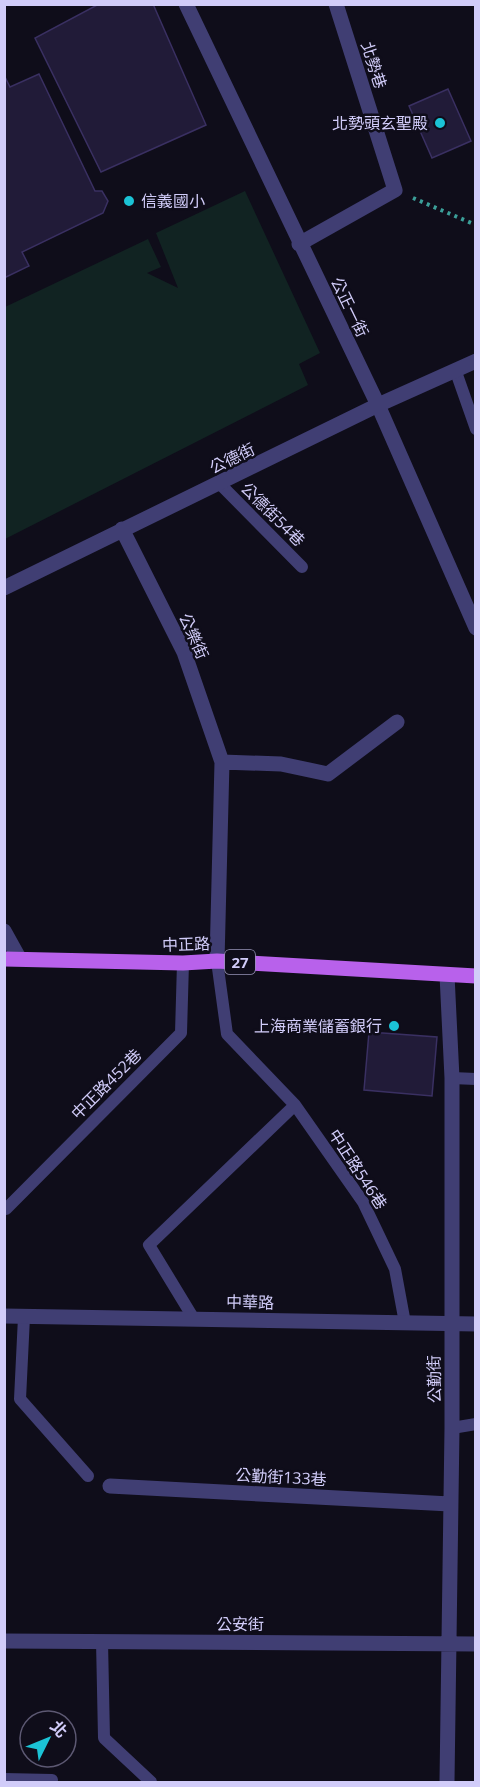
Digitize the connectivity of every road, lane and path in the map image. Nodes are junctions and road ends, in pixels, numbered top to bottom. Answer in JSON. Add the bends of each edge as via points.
{"nodes":[{"id":1,"x":186,"y":4,"type":"edge"},
{"id":2,"x":336,"y":4,"type":"edge"},
{"id":3,"x":395,"y":190,"type":"junction"},
{"id":4,"x":476,"y":225,"type":"edge"},
{"id":5,"x":299,"y":244,"type":"junction"},
{"id":6,"x":476,"y":361,"type":"edge"},
{"id":7,"x":456,"y":372,"type":"junction"},
{"id":8,"x":378,"y":405,"type":"junction"},
{"id":9,"x":476,"y":429,"type":"edge"},
{"id":10,"x":220,"y":484,"type":"junction"},
{"id":11,"x":122,"y":529,"type":"junction"},
{"id":12,"x":302,"y":567,"type":"dead end"},
{"id":13,"x":4,"y":588,"type":"edge"},
{"id":14,"x":476,"y":628,"type":"edge"},
{"id":15,"x":397,"y":722,"type":"dead end"},
{"id":16,"x":222,"y":762,"type":"junction"},
{"id":17,"x":4,"y":931,"type":"edge"},
{"id":18,"x":11,"y":959,"type":"edge"},
{"id":19,"x":217,"y":961,"type":"junction"},
{"id":20,"x":183,"y":963,"type":"junction"},
{"id":21,"x":447,"y":975,"type":"junction"},
{"id":22,"x":476,"y":976,"type":"edge"},
{"id":23,"x":452,"y":1078,"type":"junction"},
{"id":24,"x":476,"y":1079,"type":"edge"},
{"id":25,"x":295,"y":1105,"type":"junction"},
{"id":26,"x":6,"y":1209,"type":"edge"},
{"id":27,"x":4,"y":1316,"type":"edge"},
{"id":28,"x":24,"y":1317,"type":"junction"},
{"id":29,"x":194,"y":1319,"type":"junction"},
{"id":30,"x":405,"y":1323,"type":"junction"},
{"id":31,"x":451,"y":1324,"type":"junction"},
{"id":32,"x":476,"y":1324,"type":"edge"},
{"id":33,"x":476,"y":1424,"type":"edge"},
{"id":34,"x":453,"y":1428,"type":"junction"},
{"id":35,"x":88,"y":1476,"type":"dead end"},
{"id":36,"x":110,"y":1486,"type":"dead end"},
{"id":37,"x":450,"y":1504,"type":"junction"},
{"id":38,"x":4,"y":1641,"type":"edge"},
{"id":39,"x":102,"y":1641,"type":"junction"},
{"id":40,"x":450,"y":1644,"type":"junction"},
{"id":41,"x":476,"y":1644,"type":"edge"},
{"id":42,"x":4,"y":1779,"type":"edge"},
{"id":43,"x":52,"y":1780,"type":"dead end"},
{"id":44,"x":151,"y":1782,"type":"edge"},
{"id":45,"x":447,"y":1782,"type":"edge"}],
"edges":[{"from":1,"to":5,"type":"street","name":"公正一街"},
{"from":2,"to":3,"type":"street","name":"北勢巷"},
{"from":3,"to":4,"type":"path"},
{"from":3,"to":5,"type":"street"},
{"from":5,"to":8,"type":"street","name":"公正一街"},
{"from":6,"to":7,"type":"street","name":"公德街"},
{"from":7,"to":8,"type":"street","name":"公德街"},
{"from":7,"to":9,"type":"lane"},
{"from":8,"to":10,"type":"street","name":"公德街"},
{"from":8,"to":14,"type":"street","name":"公正一街"},
{"from":10,"to":11,"type":"street","name":"公德街"},
{"from":10,"to":12,"type":"lane","name":"公德街54巷"},
{"from":11,"to":13,"type":"street","name":"公德街"},
{"from":11,"to":16,"type":"street","name":"公樂街","via":[[184,652]]},
{"from":15,"to":16,"type":"street","via":[[328,774],[281,764]]},
{"from":16,"to":19,"type":"street","name":"公樂街"},
{"from":17,"to":18,"type":"street"},
{"from":18,"to":20,"type":"main road","name":"中正路","number":"27"},
{"from":19,"to":20,"type":"main road","name":"中正路","number":"27"},
{"from":19,"to":21,"type":"main road","name":"中正路","number":"27"},
{"from":19,"to":25,"type":"lane","name":"中正路546巷","via":[[227,1034]]},
{"from":20,"to":26,"type":"lane","name":"中正路452巷","via":[[181,1033]]},
{"from":21,"to":22,"type":"main road","name":"中正路","number":"27"},
{"from":21,"to":23,"type":"street","name":"公勤街"},
{"from":23,"to":24,"type":"lane"},
{"from":23,"to":31,"type":"street","name":"公勤街"},
{"from":25,"to":29,"type":"lane","via":[[149,1245]]},
{"from":25,"to":30,"type":"lane","name":"中正路546巷","via":[[363,1202],[395,1269]]},
{"from":27,"to":28,"type":"street","name":"中華路"},
{"from":28,"to":29,"type":"street","name":"中華路"},
{"from":28,"to":35,"type":"lane","via":[[20,1399]]},
{"from":29,"to":30,"type":"street","name":"中華路"},
{"from":30,"to":31,"type":"street","name":"中華路"},
{"from":31,"to":32,"type":"street","name":"中華路"},
{"from":31,"to":34,"type":"street","name":"公勤街"},
{"from":33,"to":34,"type":"lane"},
{"from":34,"to":37,"type":"street","name":"公勤街"},
{"from":36,"to":37,"type":"street","name":"公勤街133巷"},
{"from":37,"to":40,"type":"street","name":"公勤街"},
{"from":38,"to":39,"type":"street","name":"公安街"},
{"from":39,"to":40,"type":"street","name":"公安街"},
{"from":39,"to":44,"type":"lane","via":[[104,1738]]},
{"from":40,"to":41,"type":"street","name":"公安街"},
{"from":40,"to":45,"type":"street","name":"公勤街"},
{"from":42,"to":43,"type":"lane"}]}
